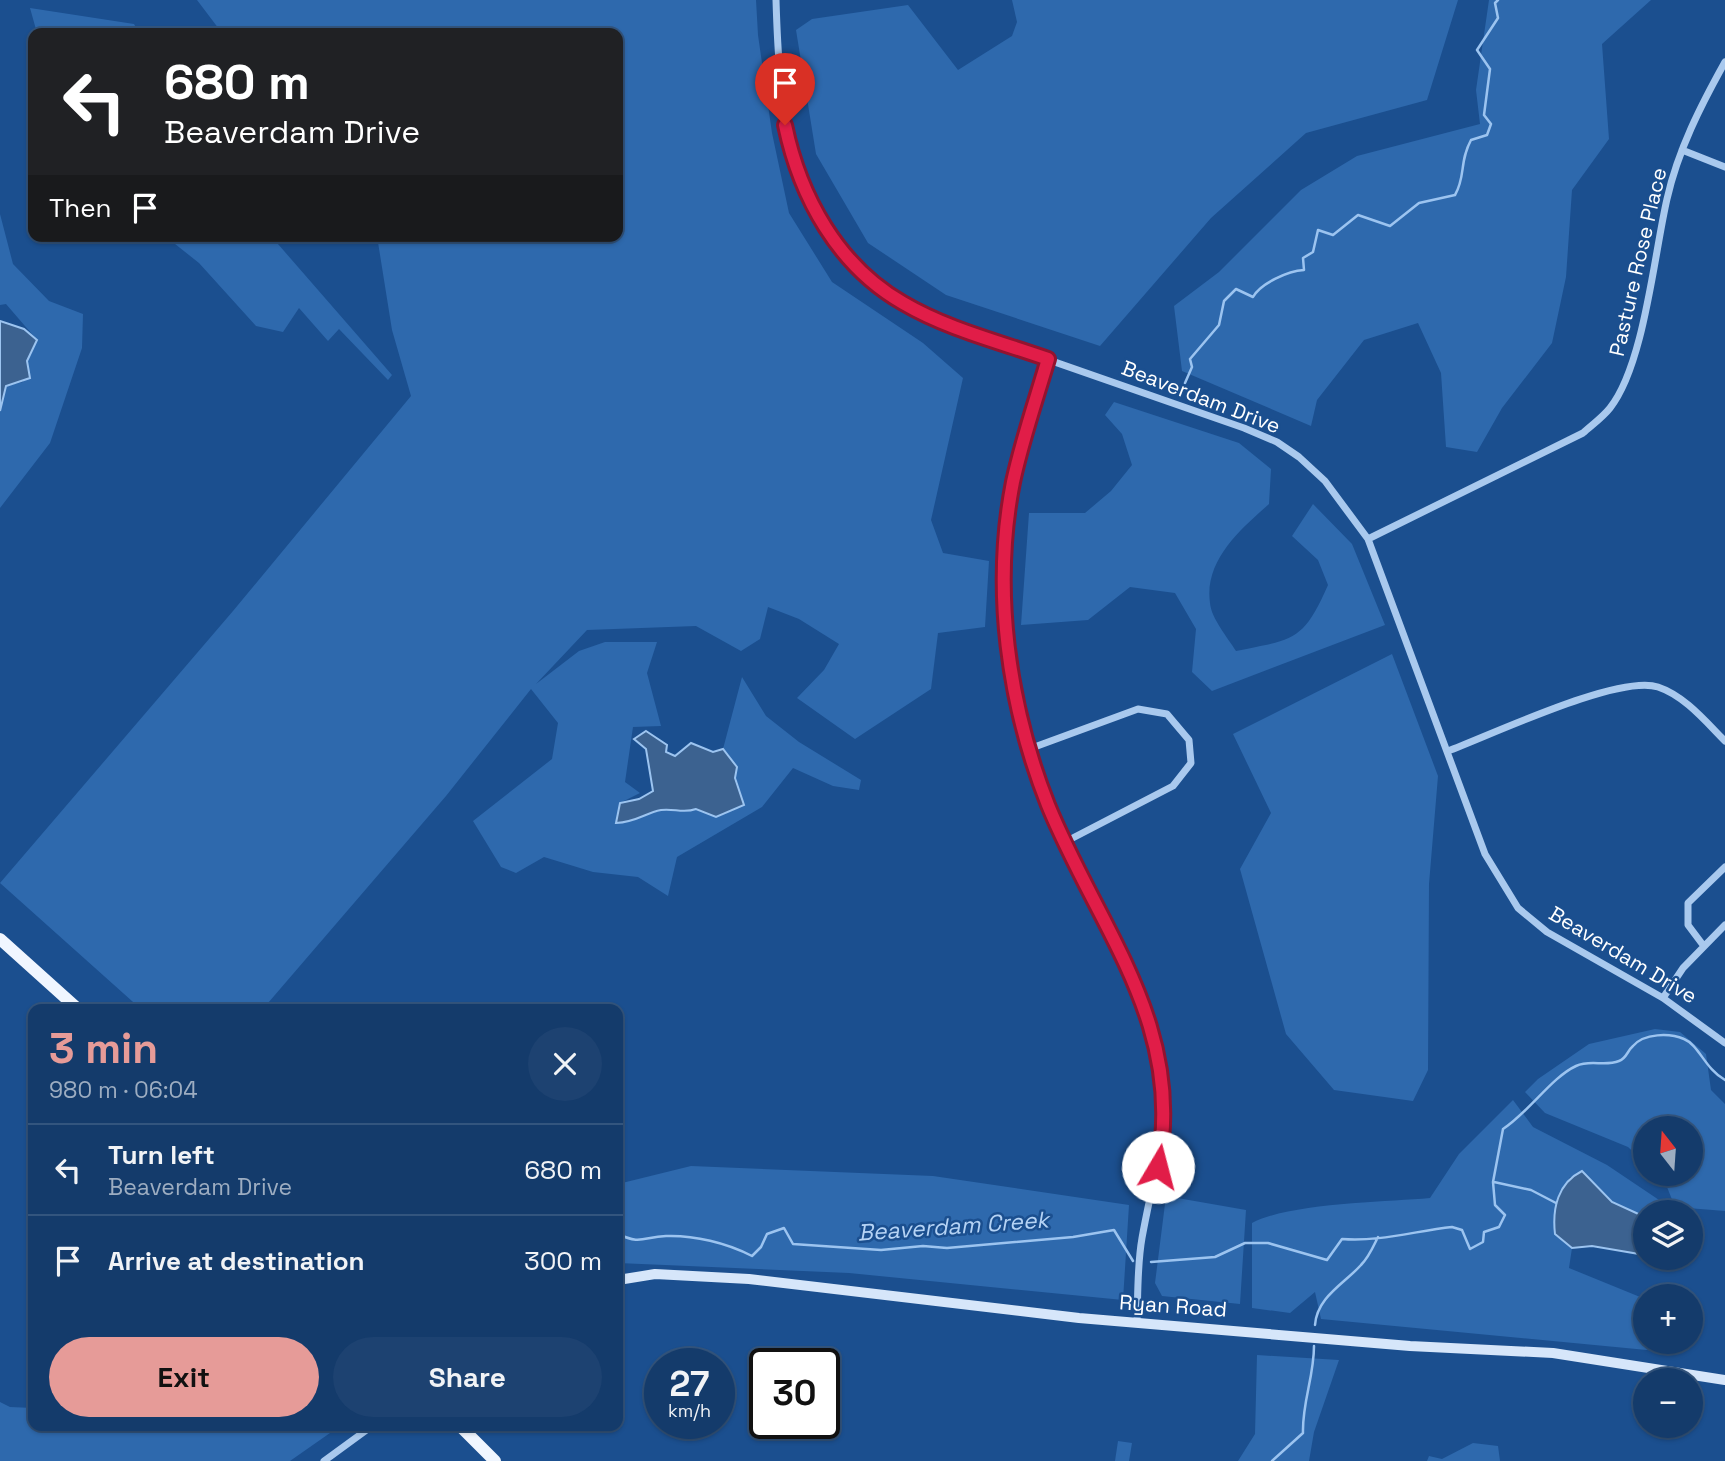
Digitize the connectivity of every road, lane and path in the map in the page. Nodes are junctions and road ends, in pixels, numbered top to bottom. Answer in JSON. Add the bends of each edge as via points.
{"nodes":[{"id":1,"x":776,"y":0,"type":"edge"},
{"id":2,"x":1725,"y":62,"type":"edge"},
{"id":3,"x":1682,"y":150,"type":"junction"},
{"id":4,"x":1725,"y":167,"type":"edge"},
{"id":5,"x":1048,"y":359,"type":"junction"},
{"id":6,"x":1368,"y":539,"type":"junction"},
{"id":7,"x":1725,"y":741,"type":"edge"},
{"id":8,"x":1029,"y":749,"type":"junction"},
{"id":9,"x":1448,"y":751,"type":"junction"},
{"id":10,"x":1065,"y":842,"type":"junction"},
{"id":11,"x":1725,"y":867,"type":"edge"},
{"id":12,"x":1725,"y":925,"type":"edge"},
{"id":13,"x":0,"y":939,"type":"edge"},
{"id":14,"x":1703,"y":945,"type":"junction"},
{"id":15,"x":1663,"y":998,"type":"junction"},
{"id":16,"x":72,"y":1004,"type":"edge"},
{"id":17,"x":1725,"y":1043,"type":"edge"},
{"id":18,"x":623,"y":1279,"type":"edge"},
{"id":19,"x":1137,"y":1323,"type":"junction"},
{"id":20,"x":1725,"y":1380,"type":"edge"},
{"id":21,"x":365,"y":1431,"type":"edge"},
{"id":22,"x":465,"y":1431,"type":"edge"},
{"id":23,"x":324,"y":1461,"type":"edge"},
{"id":24,"x":495,"y":1461,"type":"edge"}],
"edges":[{"from":1,"to":5,"type":"street","name":"Beaverdam Drive","via":[[780,92],[790,147],[805,192],[846,256],[868,280],[903,304]]},
{"from":2,"to":3,"type":"street","name":"Pasture Rose Place"},
{"from":3,"to":4,"type":"street"},
{"from":3,"to":6,"type":"street","name":"Pasture Rose Place","via":[[1667,196],[1631,371],[1610,408],[1583,433]]},
{"from":5,"to":6,"type":"street","name":"Beaverdam Drive","via":[[1277,442],[1325,481]]},
{"from":5,"to":8,"type":"street","via":[[1013,484],[1005,575],[1008,656]]},
{"from":6,"to":9,"type":"street","name":"Beaverdam Drive"},
{"from":7,"to":9,"type":"street","via":[[1680,698],[1657,687],[1635,685]]},
{"from":8,"to":10,"type":"street"},
{"from":8,"to":10,"type":"street","via":[[1138,709],[1167,714],[1189,740],[1191,763],[1173,786]]},
{"from":9,"to":15,"type":"street","name":"Beaverdam Drive","via":[[1485,854],[1518,908],[1577,952]]},
{"from":10,"to":19,"type":"street","via":[[1138,986],[1159,1052],[1164,1122],[1141,1240]]},
{"from":11,"to":14,"type":"street","via":[[1688,903],[1688,925]]},
{"from":12,"to":14,"type":"street"},
{"from":13,"to":16,"type":"main road"},
{"from":14,"to":15,"type":"street"},
{"from":15,"to":17,"type":"street","name":"Beaverdam Drive"},
{"from":18,"to":19,"type":"main road","name":"Ryan Road","via":[[655,1275],[722,1277]]},
{"from":19,"to":20,"type":"main road","name":"Ryan Road","via":[[1553,1353]]},
{"from":21,"to":23,"type":"street"},
{"from":22,"to":24,"type":"main road"}]}
